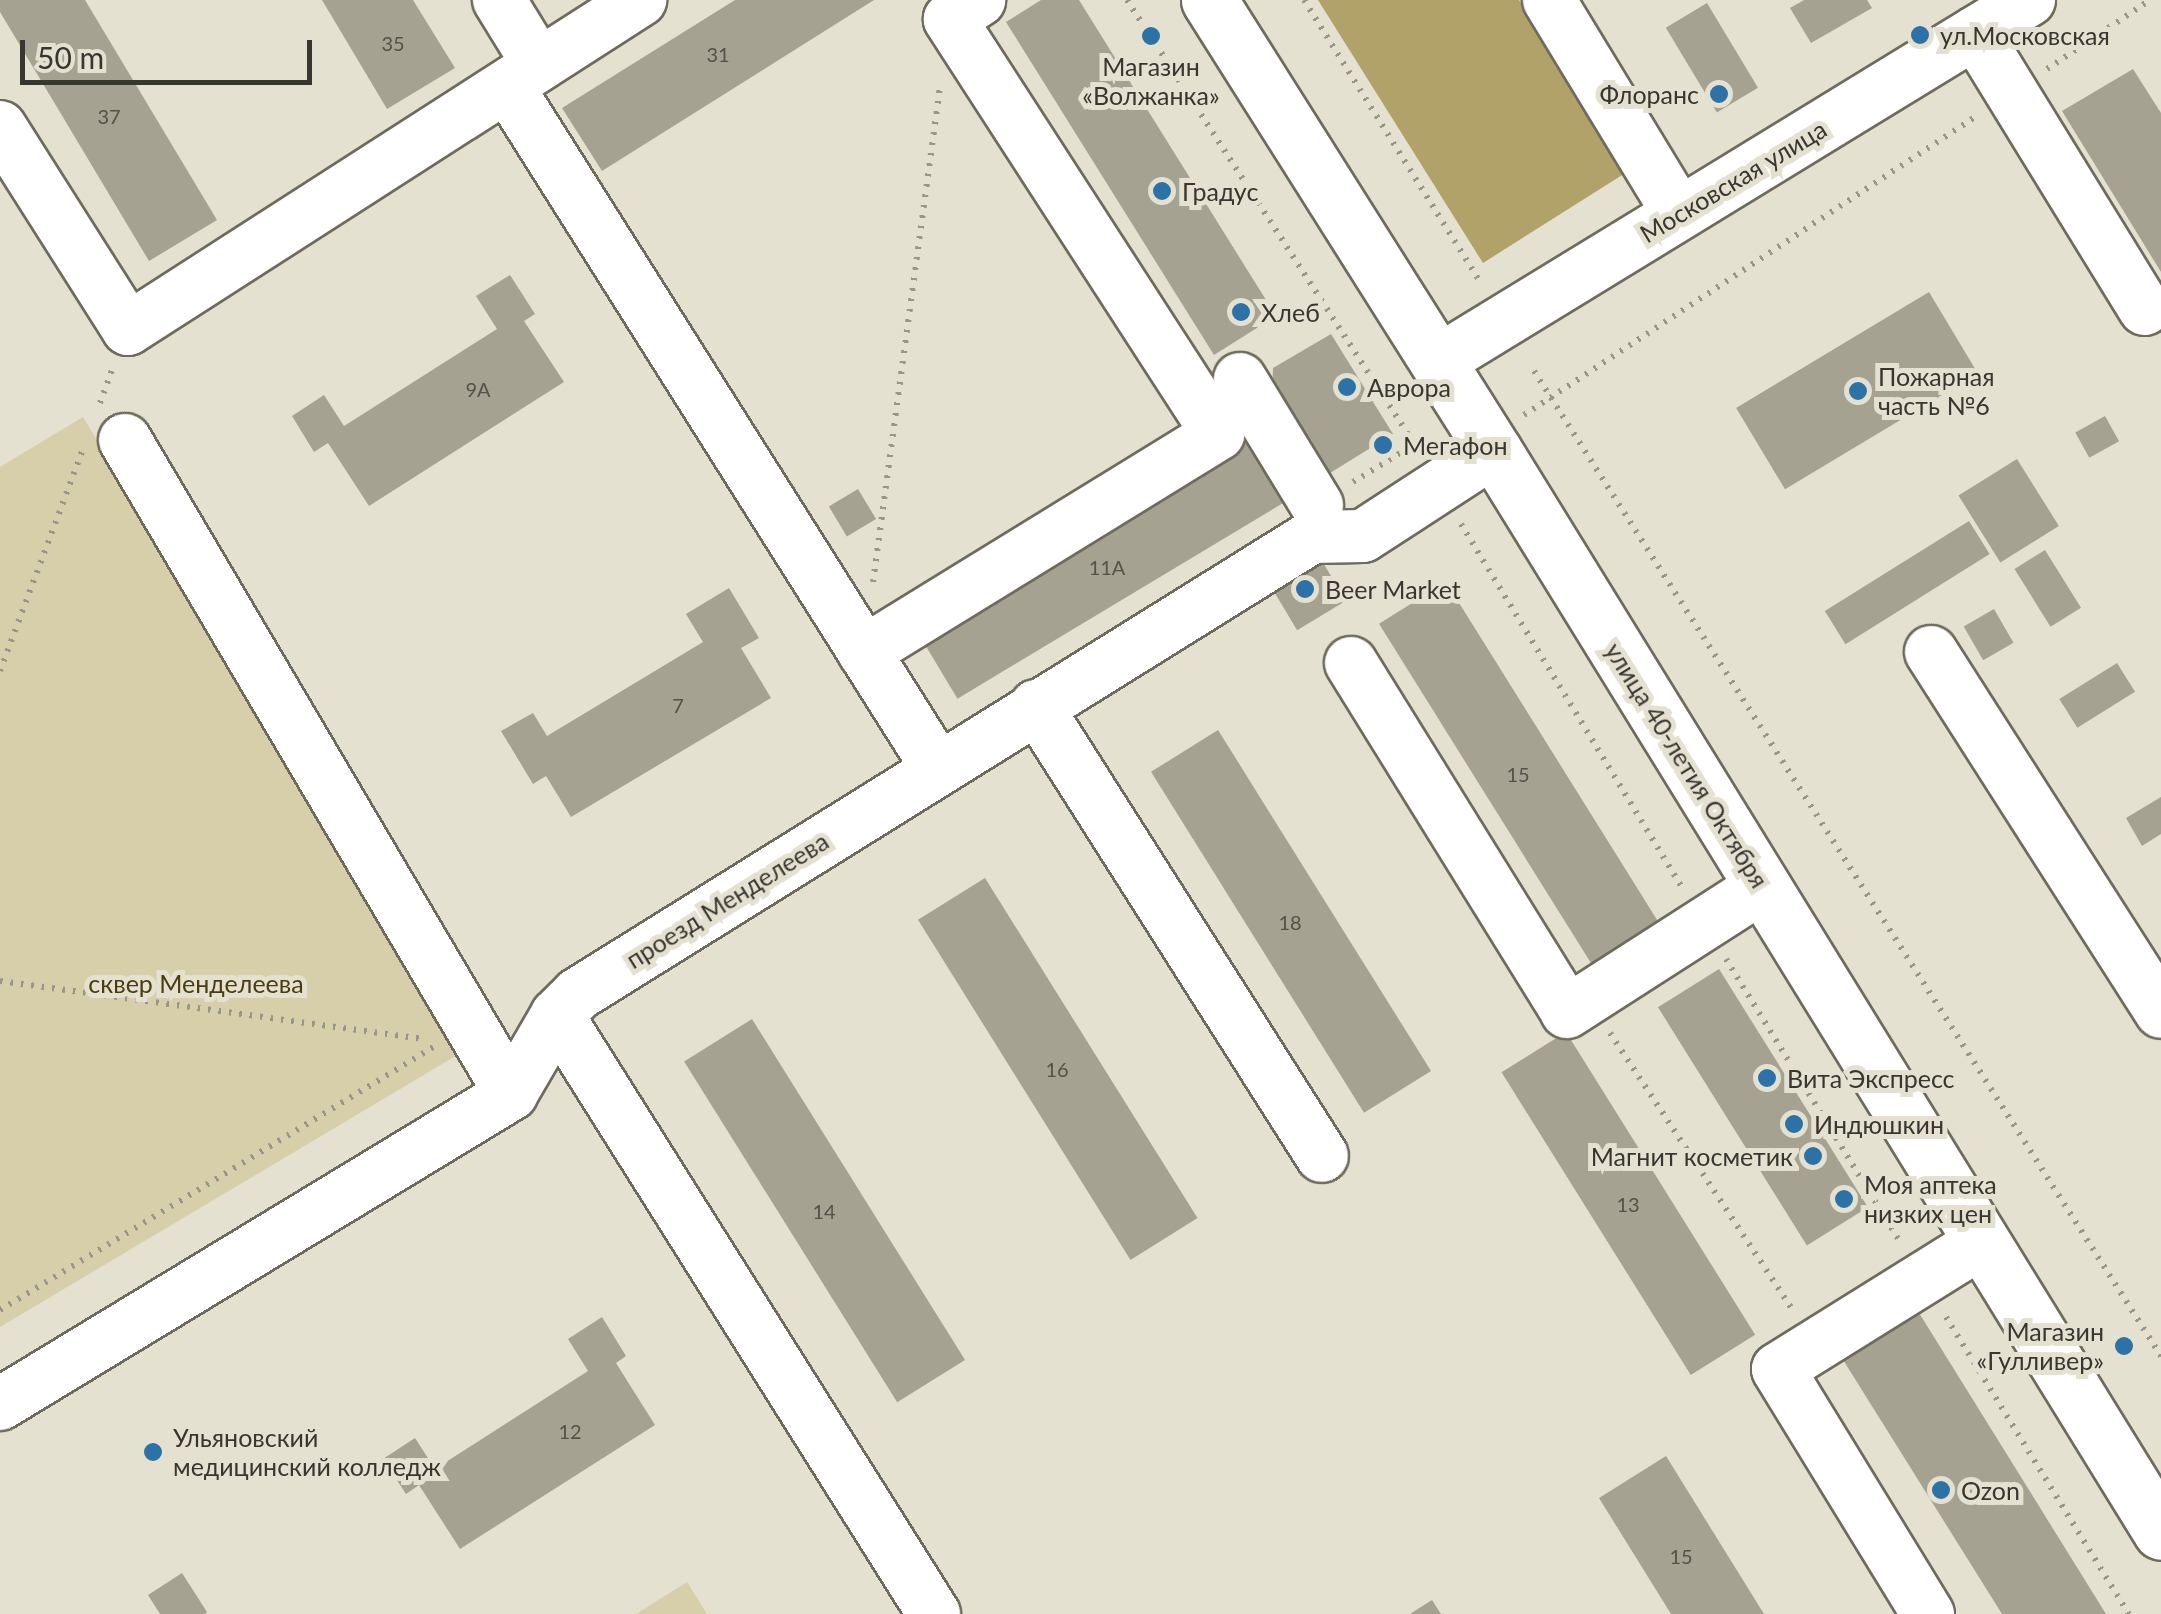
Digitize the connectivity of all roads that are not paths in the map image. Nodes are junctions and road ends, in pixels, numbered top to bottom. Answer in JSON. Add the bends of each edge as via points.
{"nodes":[{"id":1,"x":500,"y":0,"type":"edge"},
{"id":2,"x":640,"y":0,"type":"edge"},
{"id":3,"x":1209,"y":0,"type":"edge"},
{"id":4,"x":1548,"y":0,"type":"edge"},
{"id":5,"x":2029,"y":0,"type":"edge"},
{"id":6,"x":964,"y":9,"type":"edge"},
{"id":7,"x":1974,"y":34,"type":"junction"},
{"id":8,"x":523,"y":75,"type":"junction"},
{"id":9,"x":0,"y":127,"type":"edge"},
{"id":10,"x":1679,"y":214,"type":"junction"},
{"id":11,"x":2145,"y":309,"type":"dead end"},
{"id":12,"x":1437,"y":362,"type":"junction"},
{"id":13,"x":1240,"y":379,"type":"dead end"},
{"id":14,"x":102,"y":432,"type":"road end"},
{"id":15,"x":1509,"y":433,"type":"junction"},
{"id":16,"x":1316,"y":505,"type":"dead end"},
{"id":17,"x":864,"y":652,"type":"junction"},
{"id":18,"x":1931,"y":652,"type":"dead end"},
{"id":19,"x":1351,"y":662,"type":"dead end"},
{"id":20,"x":1036,"y":706,"type":"junction"},
{"id":21,"x":936,"y":767,"type":"junction"},
{"id":22,"x":1762,"y":886,"type":"junction"},
{"id":23,"x":2161,"y":1012,"type":"edge"},
{"id":24,"x":557,"y":1015,"type":"junction"},
{"id":25,"x":511,"y":1094,"type":"junction"},
{"id":26,"x":1322,"y":1156,"type":"dead end"},
{"id":27,"x":1982,"y":1242,"type":"junction"},
{"id":28,"x":0,"y":1404,"type":"edge"},
{"id":29,"x":2161,"y":1532,"type":"edge"},
{"id":30,"x":934,"y":1614,"type":"edge"},
{"id":31,"x":1928,"y":1614,"type":"edge"}],
"edges":[{"from":1,"to":8,"type":"street"},
{"from":2,"to":8,"type":"street"},
{"from":3,"to":12,"type":"main road","name":"улица 40-летия Октября"},
{"from":4,"to":10,"type":"street"},
{"from":5,"to":7,"type":"street","name":"Московская улица"},
{"from":6,"to":17,"type":"street","via":[[1218,434]]},
{"from":7,"to":10,"type":"street","name":"Московская улица"},
{"from":7,"to":11,"type":"street"},
{"from":8,"to":9,"type":"street","via":[[128,329]]},
{"from":8,"to":17,"type":"street"},
{"from":10,"to":12,"type":"street","name":"Московская улица"},
{"from":12,"to":15,"type":"main road","name":"улица 40-летия Октября"},
{"from":13,"to":16,"type":"street"},
{"from":14,"to":25,"type":"street"},
{"from":15,"to":20,"type":"street","name":"проезд Менделеева","via":[[1363,536],[1312,536]]},
{"from":15,"to":22,"type":"main road","name":"улица 40-летия Октября"},
{"from":17,"to":21,"type":"street"},
{"from":18,"to":23,"type":"street"},
{"from":19,"to":22,"type":"street","via":[[1567,1012]]},
{"from":20,"to":21,"type":"street","name":"проезд Менделеева"},
{"from":20,"to":26,"type":"street"},
{"from":21,"to":24,"type":"street","name":"проезд Менделеева","via":[[578,994]]},
{"from":22,"to":27,"type":"main road","name":"улица 40-летия Октября"},
{"from":24,"to":25,"type":"street","name":"проезд Менделеева"},
{"from":24,"to":30,"type":"street"},
{"from":25,"to":28,"type":"street","name":"проезд Менделеева"},
{"from":27,"to":29,"type":"main road","name":"улица 40-летия Октября"},
{"from":27,"to":31,"type":"street","via":[[1778,1369]]}]}
